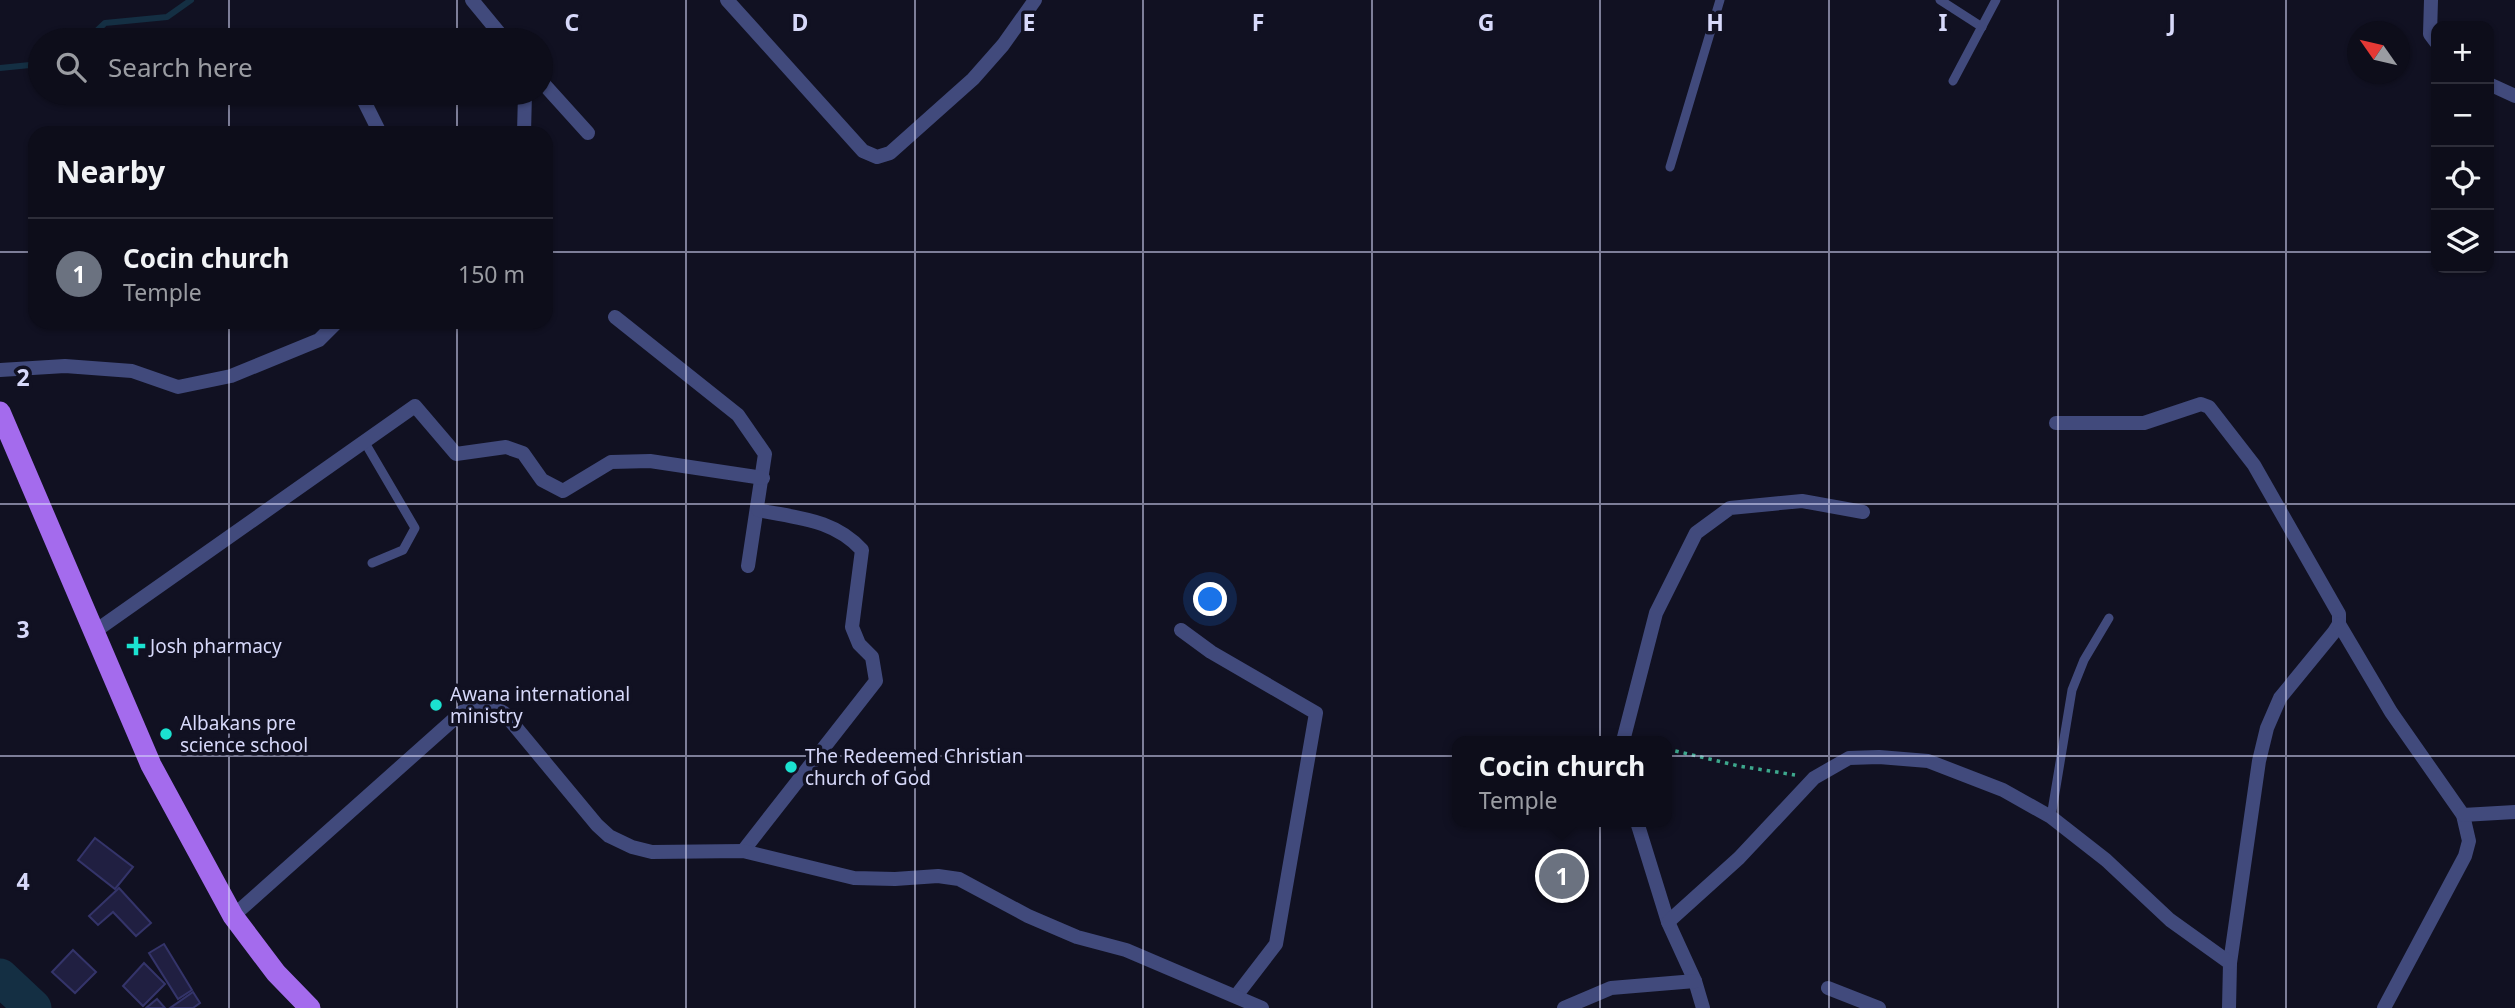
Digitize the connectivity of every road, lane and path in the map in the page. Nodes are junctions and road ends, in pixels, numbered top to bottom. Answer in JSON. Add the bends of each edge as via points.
{"nodes":[{"id":1,"x":471,"y":0,"type":"edge"},
{"id":2,"x":727,"y":0,"type":"edge"},
{"id":3,"x":1035,"y":0,"type":"edge"},
{"id":4,"x":1720,"y":0,"type":"edge"},
{"id":5,"x":1940,"y":0,"type":"edge"},
{"id":6,"x":1996,"y":0,"type":"edge"},
{"id":7,"x":2431,"y":0,"type":"edge"},
{"id":8,"x":1982,"y":27,"type":"junction"},
{"id":9,"x":495,"y":28,"type":"edge"},
{"id":10,"x":2431,"y":35,"type":"edge"},
{"id":11,"x":1953,"y":81,"type":"dead end"},
{"id":12,"x":2494,"y":86,"type":"edge"},
{"id":13,"x":553,"y":94,"type":"edge"},
{"id":14,"x":2515,"y":96,"type":"edge"},
{"id":15,"x":366,"y":105,"type":"edge"},
{"id":16,"x":525,"y":105,"type":"edge"},
{"id":17,"x":376,"y":126,"type":"edge"},
{"id":18,"x":524,"y":126,"type":"edge"},
{"id":19,"x":589,"y":132,"type":"dead end"},
{"id":20,"x":1670,"y":167,"type":"dead end"},
{"id":21,"x":615,"y":317,"type":"dead end"},
{"id":22,"x":329,"y":329,"type":"edge"},
{"id":23,"x":0,"y":370,"type":"edge"},
{"id":24,"x":0,"y":412,"type":"edge"},
{"id":25,"x":2056,"y":423,"type":"dead end"},
{"id":26,"x":364,"y":441,"type":"junction"},
{"id":27,"x":763,"y":478,"type":"junction"},
{"id":28,"x":758,"y":510,"type":"junction"},
{"id":29,"x":1863,"y":512,"type":"dead end"},
{"id":30,"x":372,"y":564,"type":"dead end"},
{"id":31,"x":748,"y":566,"type":"dead end"},
{"id":32,"x":2109,"y":618,"type":"dead end"},
{"id":33,"x":2339,"y":624,"type":"junction"},
{"id":34,"x":1181,"y":630,"type":"dead end"},
{"id":35,"x":94,"y":632,"type":"junction"},
{"id":36,"x":1624,"y":736,"type":"edge"},
{"id":37,"x":1672,"y":750,"type":"edge"},
{"id":38,"x":1814,"y":778,"type":"junction"},
{"id":39,"x":2515,"y":812,"type":"edge"},
{"id":40,"x":2463,"y":814,"type":"junction"},
{"id":41,"x":2051,"y":817,"type":"junction"},
{"id":42,"x":1639,"y":827,"type":"edge"},
{"id":43,"x":743,"y":851,"type":"junction"},
{"id":44,"x":233,"y":916,"type":"junction"},
{"id":45,"x":1668,"y":922,"type":"junction"},
{"id":46,"x":2230,"y":963,"type":"junction"},
{"id":47,"x":1695,"y":981,"type":"junction"},
{"id":48,"x":1828,"y":988,"type":"dead end"},
{"id":49,"x":1236,"y":996,"type":"junction"},
{"id":50,"x":310,"y":1008,"type":"edge"},
{"id":51,"x":1262,"y":1008,"type":"edge"},
{"id":52,"x":1564,"y":1008,"type":"edge"},
{"id":53,"x":1703,"y":1008,"type":"edge"},
{"id":54,"x":1878,"y":1008,"type":"edge"},
{"id":55,"x":2229,"y":1008,"type":"edge"},
{"id":56,"x":2384,"y":1008,"type":"edge"}],
"edges":[{"from":1,"to":9,"type":"street"},
{"from":2,"to":3,"type":"street","via":[[863,151],[877,157],[890,153],[973,79]]},
{"from":4,"to":20,"type":"lane"},
{"from":5,"to":8,"type":"lane"},
{"from":6,"to":8,"type":"lane"},
{"from":7,"to":10,"type":"street"},
{"from":8,"to":11,"type":"lane"},
{"from":12,"to":14,"type":"street"},
{"from":13,"to":19,"type":"street"},
{"from":15,"to":17,"type":"street"},
{"from":16,"to":18,"type":"street"},
{"from":21,"to":27,"type":"street","via":[[738,415],[765,454]]},
{"from":22,"to":23,"type":"street","via":[[318,340],[231,376],[178,387],[132,371],[65,366]]},
{"from":24,"to":35,"type":"main road"},
{"from":25,"to":33,"type":"street","via":[[2144,423],[2201,404],[2209,407],[2254,465],[2339,614]]},
{"from":26,"to":27,"type":"street","via":[[415,406],[456,454],[506,447],[523,453],[542,480],[563,491],[611,462],[650,461]]},
{"from":26,"to":30,"type":"lane","via":[[415,528],[403,550]]},
{"from":26,"to":35,"type":"street"},
{"from":27,"to":28,"type":"street"},
{"from":28,"to":31,"type":"street"},
{"from":28,"to":43,"type":"street","via":[[834,528],[862,550],[852,627],[859,644],[872,657],[876,681]]},
{"from":29,"to":36,"type":"street","via":[[1802,501],[1730,508],[1696,533],[1656,613]]},
{"from":32,"to":41,"type":"lane","via":[[2072,690]]},
{"from":33,"to":40,"type":"street","via":[[2391,712]]},
{"from":33,"to":46,"type":"street","via":[[2280,698],[2267,728]]},
{"from":34,"to":49,"type":"street","via":[[1316,713],[1276,944]]},
{"from":35,"to":44,"type":"main road","via":[[151,765]]},
{"from":37,"to":38,"type":"path"},
{"from":38,"to":41,"type":"street","via":[[1849,758],[1928,761],[2003,790]]},
{"from":38,"to":45,"type":"street","via":[[1739,858]]},
{"from":39,"to":40,"type":"street"},
{"from":40,"to":56,"type":"street","via":[[2469,841],[2465,856]]},
{"from":41,"to":46,"type":"street","via":[[2170,920]]},
{"from":42,"to":45,"type":"street"},
{"from":43,"to":44,"type":"street","via":[[632,848],[597,825],[505,713],[493,705],[477,705],[462,712]]},
{"from":43,"to":49,"type":"street","via":[[854,878],[959,879],[1040,922],[1126,950]]},
{"from":44,"to":50,"type":"main road","via":[[275,973]]},
{"from":45,"to":47,"type":"street"},
{"from":46,"to":55,"type":"street"},
{"from":47,"to":52,"type":"street","via":[[1611,988]]},
{"from":47,"to":53,"type":"street"},
{"from":48,"to":54,"type":"street"},
{"from":49,"to":51,"type":"street"}]}
